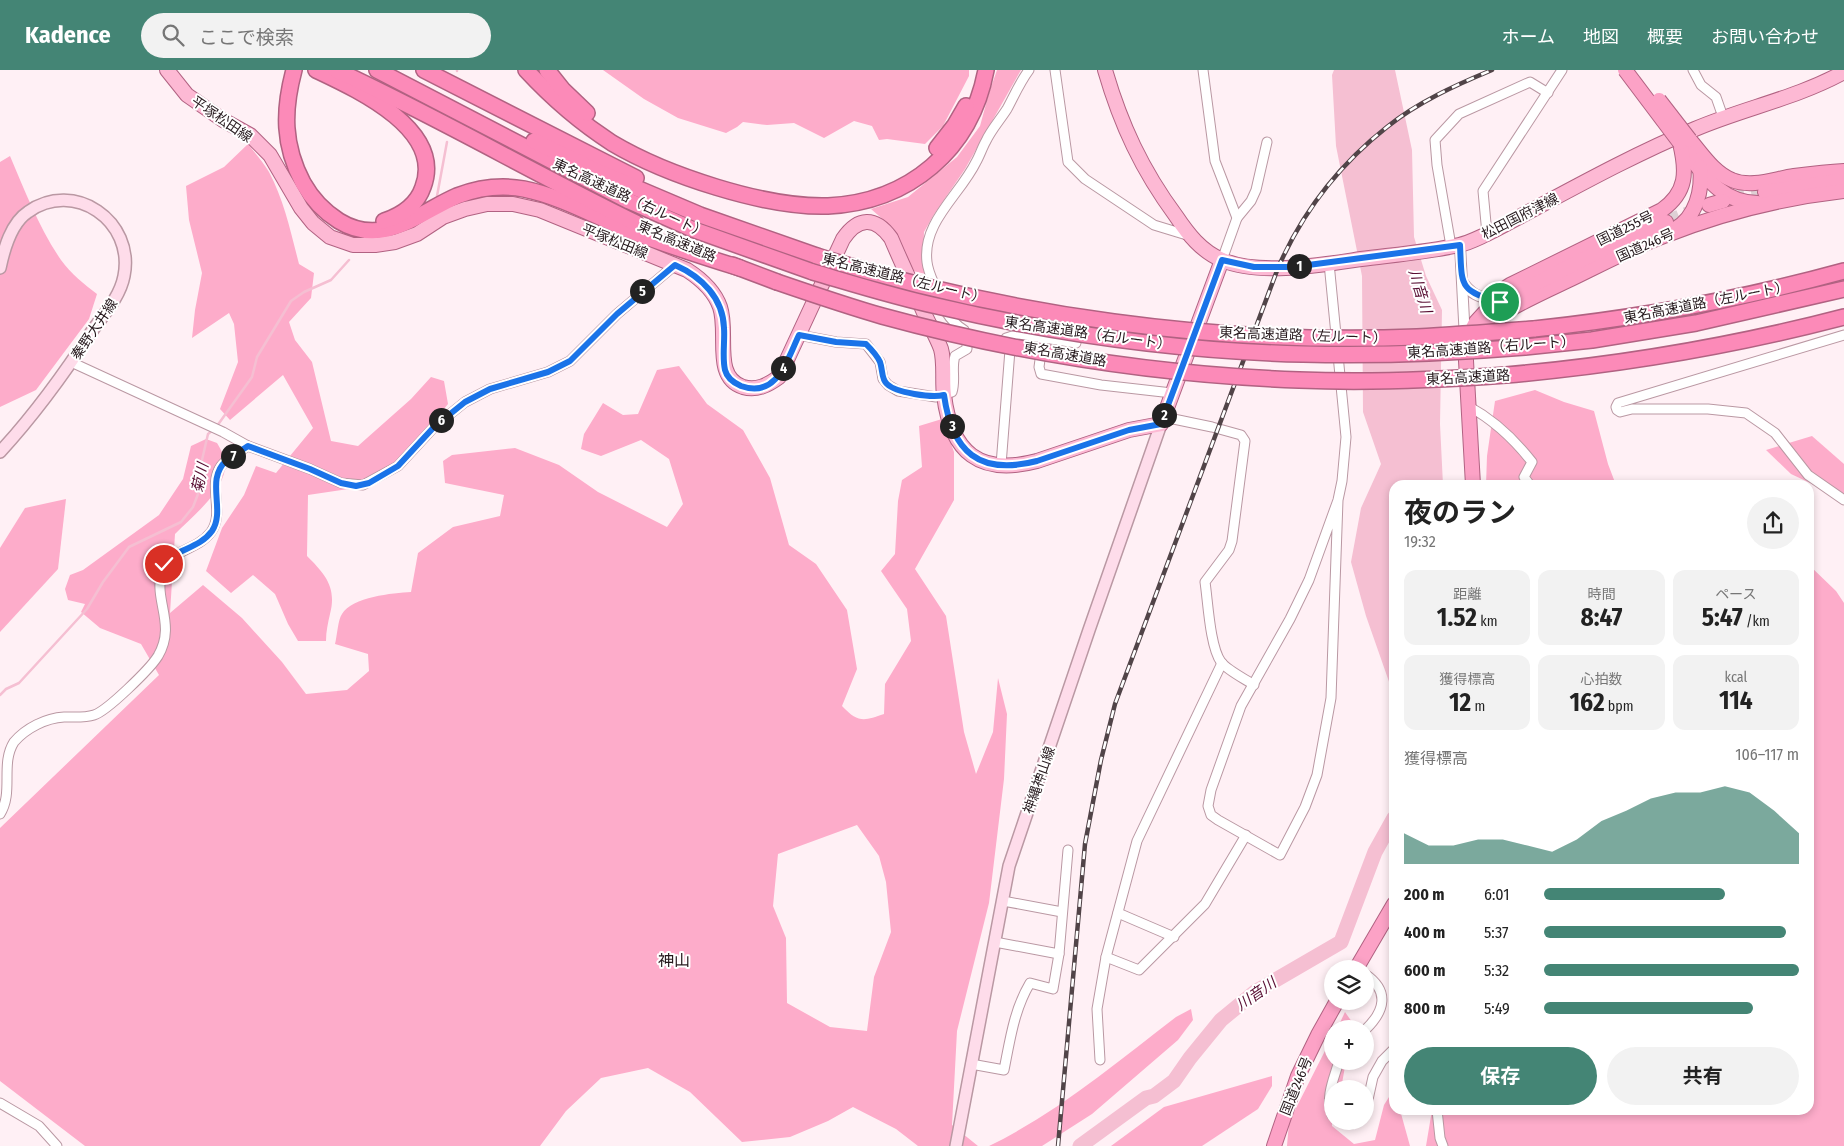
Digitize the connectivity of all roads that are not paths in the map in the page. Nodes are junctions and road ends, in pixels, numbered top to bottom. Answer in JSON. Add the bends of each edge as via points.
{"nodes":[{"id":1,"x":167,"y":70,"type":"edge"},
{"id":2,"x":316,"y":70,"type":"edge"},
{"id":3,"x":336,"y":70,"type":"edge"},
{"id":4,"x":377,"y":70,"type":"edge"},
{"id":5,"x":384,"y":70,"type":"edge"},
{"id":6,"x":424,"y":70,"type":"edge"},
{"id":7,"x":526,"y":70,"type":"edge"},
{"id":8,"x":533,"y":70,"type":"edge"},
{"id":9,"x":976,"y":70,"type":"edge"},
{"id":10,"x":986,"y":70,"type":"edge"},
{"id":11,"x":1030,"y":70,"type":"edge"},
{"id":12,"x":1055,"y":70,"type":"edge"},
{"id":13,"x":1105,"y":70,"type":"edge"},
{"id":14,"x":1203,"y":70,"type":"edge"},
{"id":15,"x":1562,"y":70,"type":"edge"},
{"id":16,"x":1625,"y":70,"type":"edge"},
{"id":17,"x":1636,"y":70,"type":"edge"},
{"id":18,"x":1693,"y":70,"type":"edge"},
{"id":19,"x":548,"y":71,"type":"edge"},
{"id":20,"x":1844,"y":72,"type":"edge"},
{"id":21,"x":297,"y":77,"type":"edge"},
{"id":22,"x":1548,"y":93,"type":"junction"},
{"id":23,"x":558,"y":100,"type":"junction"},
{"id":24,"x":1723,"y":117,"type":"junction"},
{"id":25,"x":1267,"y":142,"type":"dead end"},
{"id":26,"x":1685,"y":142,"type":"junction"},
{"id":27,"x":1700,"y":170,"type":"junction"},
{"id":28,"x":1844,"y":171,"type":"edge"},
{"id":29,"x":1844,"y":180,"type":"edge"},
{"id":30,"x":1844,"y":191,"type":"edge"},
{"id":31,"x":1769,"y":197,"type":"junction"},
{"id":32,"x":1723,"y":201,"type":"tunnel mouth"},
{"id":33,"x":1709,"y":205,"type":"tunnel mouth"},
{"id":34,"x":1236,"y":218,"type":"junction"},
{"id":35,"x":1665,"y":229,"type":"junction"},
{"id":36,"x":1487,"y":234,"type":"junction"},
{"id":37,"x":1190,"y":236,"type":"junction"},
{"id":38,"x":773,"y":242,"type":"junction"},
{"id":39,"x":1450,"y":247,"type":"junction"},
{"id":40,"x":1222,"y":260,"type":"junction"},
{"id":41,"x":1333,"y":263,"type":"junction"},
{"id":42,"x":675,"y":265,"type":"junction"},
{"id":43,"x":0,"y":268,"type":"edge"},
{"id":44,"x":740,"y":268,"type":"junction"},
{"id":45,"x":1844,"y":271,"type":"edge"},
{"id":46,"x":1462,"y":280,"type":"junction"},
{"id":47,"x":1844,"y":289,"type":"edge"},
{"id":48,"x":1494,"y":300,"type":"junction"},
{"id":49,"x":1844,"y":317,"type":"edge"},
{"id":50,"x":799,"y":335,"type":"junction"},
{"id":51,"x":1844,"y":335,"type":"edge"},
{"id":52,"x":1011,"y":337,"type":"junction"},
{"id":53,"x":1043,"y":338,"type":"junction"},
{"id":54,"x":1076,"y":343,"type":"dead end"},
{"id":55,"x":1465,"y":344,"type":"junction"},
{"id":56,"x":967,"y":349,"type":"junction"},
{"id":57,"x":71,"y":362,"type":"junction"},
{"id":58,"x":1172,"y":393,"type":"junction"},
{"id":59,"x":944,"y":395,"type":"junction"},
{"id":60,"x":1468,"y":406,"type":"junction"},
{"id":61,"x":1162,"y":421,"type":"junction"},
{"id":62,"x":248,"y":446,"type":"junction"},
{"id":63,"x":0,"y":452,"type":"edge"},
{"id":64,"x":1001,"y":465,"type":"junction"},
{"id":65,"x":1474,"y":480,"type":"edge"},
{"id":66,"x":1526,"y":480,"type":"edge"},
{"id":67,"x":1338,"y":500,"type":"junction"},
{"id":68,"x":1844,"y":500,"type":"edge"},
{"id":69,"x":1222,"y":663,"type":"junction"},
{"id":70,"x":1254,"y":685,"type":"junction"},
{"id":71,"x":0,"y":814,"type":"edge"},
{"id":72,"x":1246,"y":835,"type":"junction"},
{"id":73,"x":1068,"y":850,"type":"dead end"},
{"id":74,"x":1003,"y":900,"type":"junction"},
{"id":75,"x":1062,"y":912,"type":"junction"},
{"id":76,"x":1118,"y":913,"type":"junction"},
{"id":77,"x":1389,"y":913,"type":"edge"},
{"id":78,"x":1174,"y":937,"type":"junction"},
{"id":79,"x":995,"y":942,"type":"junction"},
{"id":80,"x":1059,"y":954,"type":"junction"},
{"id":81,"x":1106,"y":957,"type":"junction"},
{"id":82,"x":1364,"y":960,"type":"edge"},
{"id":83,"x":1374,"y":980,"type":"edge"},
{"id":84,"x":1332,"y":1010,"type":"edge"},
{"id":85,"x":1374,"y":1020,"type":"edge"},
{"id":86,"x":1389,"y":1054,"type":"edge"},
{"id":87,"x":1100,"y":1060,"type":"dead end"},
{"id":88,"x":971,"y":1064,"type":"junction"},
{"id":89,"x":1372,"y":1080,"type":"edge"},
{"id":90,"x":0,"y":1103,"type":"edge"},
{"id":91,"x":1438,"y":1115,"type":"edge"},
{"id":92,"x":56,"y":1146,"type":"edge"},
{"id":93,"x":956,"y":1146,"type":"edge"},
{"id":94,"x":1274,"y":1146,"type":"edge"},
{"id":95,"x":1443,"y":1146,"type":"edge"}],
"edges":[{"from":1,"to":42,"type":"main road","name":"平塚松田線","via":[[186,95],[250,135],[270,155],[301,208],[330,237],[353,245],[395,242],[465,208],[513,204],[540,210]]},
{"from":2,"to":21,"type":"highway","via":[[381,104],[398,118],[419,145],[426,160],[427,177],[421,193],[400,215],[385,221],[352,219],[332,207],[316,189],[298,146],[295,117]]},
{"from":3,"to":44,"type":"highway","name":"東名高速道路","via":[[613,212]]},
{"from":4,"to":47,"type":"highway","name":"東名高速道路（右ルート）","bridge":true,"via":[[629,201],[692,229],[813,272],[916,301],[988,318],[1139,342],[1219,350],[1319,354],[1407,354],[1525,347],[1696,323]]},
{"from":5,"to":38,"type":"highway","name":"東名高速道路（左ルート）","via":[[629,185]]},
{"from":6,"to":38,"type":"highway","via":[[634,177]]},
{"from":7,"to":23,"type":"highway"},
{"from":8,"to":23,"type":"highway"},
{"from":9,"to":19,"type":"highway","via":[[966,106],[941,144],[927,158],[895,180],[861,192],[827,195],[748,185],[656,154],[596,120]]},
{"from":10,"to":23,"type":"highway","via":[[983,88],[964,131],[932,167],[900,189],[864,201],[827,206],[755,196],[667,169],[613,143]]},
{"from":11,"to":56,"type":"street","via":[[986,141],[976,164],[936,220],[928,239],[928,268],[947,314],[956,326],[964,330]]},
{"from":12,"to":37,"type":"street","via":[[1068,162],[1085,179],[1154,225]]},
{"from":13,"to":37,"type":"main road","name":"松田国府津線","via":[[1126,133],[1157,190]]},
{"from":14,"to":34,"type":"street","via":[[1215,161]]},
{"from":15,"to":22,"type":"street"},
{"from":16,"to":26,"type":"highway","name":"国道255号","bridge":true},
{"from":17,"to":26,"type":"highway","name":"国道255号","bridge":true},
{"from":18,"to":24,"type":"street","via":[[1702,85],[1716,97]]},
{"from":20,"to":24,"type":"main road","name":"松田国府津線","via":[[1823,83]]},
{"from":21,"to":44,"type":"highway","via":[[287,100],[286,133],[296,170],[309,195],[326,213],[349,227],[367,231],[388,230],[480,189],[524,189],[666,245]]},
{"from":22,"to":36,"type":"street","via":[[1483,191]]},
{"from":22,"to":39,"type":"street","via":[[1530,82],[1459,114],[1436,140]]},
{"from":24,"to":36,"type":"main road","name":"松田国府津線","via":[[1664,142]]},
{"from":25,"to":34,"type":"street","via":[[1256,190]]},
{"from":26,"to":27,"type":"highway"},
{"from":26,"to":28,"type":"highway","via":[[1715,169],[1742,183]]},
{"from":26,"to":48,"type":"highway","name":"国道255号","via":[[1684,176],[1677,197],[1671,203],[1510,285]]},
{"from":27,"to":31,"type":"highway","via":[[1731,198],[1749,203]]},
{"from":27,"to":35,"type":"highway","name":"国道255号","via":[[1696,206],[1680,226]]},
{"from":29,"to":31,"type":"highway","name":"国道246号"},
{"from":30,"to":31,"type":"highway","name":"国道246号"},
{"from":31,"to":35,"type":"highway","name":"国道246号","via":[[1718,217]]},
{"from":32,"to":33,"type":"highway"},
{"from":34,"to":40,"type":"street"},
{"from":35,"to":48,"type":"highway","name":"国道246号","via":[[1626,238]]},
{"from":35,"to":55,"type":"highway","name":"国道246号","via":[[1518,305],[1479,328]]},
{"from":36,"to":39,"type":"main road","name":"松田国府津線"},
{"from":37,"to":40,"type":"main road","name":"松田国府津線"},
{"from":38,"to":45,"type":"highway","name":"東名高速道路（左ルート）","bridge":true,"via":[[882,275],[989,300],[1141,325],[1298,337],[1416,337],[1605,321],[1760,293]]},
{"from":39,"to":41,"type":"main road","name":"松田国府津線"},
{"from":39,"to":46,"type":"street"},
{"from":40,"to":41,"type":"main road","name":"松田国府津線","via":[[1278,268]]},
{"from":40,"to":58,"type":"main road"},
{"from":41,"to":67,"type":"street","via":[[1346,437]]},
{"from":42,"to":50,"type":"main road","name":"平塚松田線","via":[[701,279],[720,306],[725,371],[738,385],[758,388],[779,377]]},
{"from":42,"to":62,"type":"street","via":[[617,314],[570,361],[548,372],[490,389],[465,402],[434,427],[398,466],[369,483],[356,486],[341,483]]},
{"from":43,"to":57,"type":"main road","name":"秦野大井線","via":[[13,229],[27,212],[43,204],[64,200],[83,203],[110,221],[123,246],[124,276],[108,310]]},
{"from":44,"to":49,"type":"highway","name":"東名高速道路","bridge":true,"via":[[880,315],[937,330],[1136,366],[1299,380],[1374,381],[1506,375],[1588,367],[1740,342]]},
{"from":46,"to":48,"type":"street","via":[[1474,295]]},
{"from":46,"to":55,"type":"street"},
{"from":48,"to":55,"type":"highway","name":"国道246号","via":[[1476,322]]},
{"from":50,"to":59,"type":"street","via":[[866,344],[880,362],[883,379],[888,385],[898,391],[936,397]]},
{"from":50,"to":59,"type":"main road","name":"平塚松田線","via":[[843,239],[851,228],[861,223],[877,224],[891,238],[942,351]]},
{"from":51,"to":68,"type":"street","via":[[1618,403],[1616,410],[1746,413],[1775,433],[1808,475]]},
{"from":52,"to":53,"type":"street","via":[[1019,334]]},
{"from":52,"to":56,"type":"street"},
{"from":52,"to":64,"type":"street"},
{"from":53,"to":54,"type":"street"},
{"from":53,"to":58,"type":"street","via":[[1041,374]]},
{"from":55,"to":60,"type":"highway","name":"国道246号"},
{"from":56,"to":59,"type":"street","via":[[955,356],[952,364],[954,385],[952,392]]},
{"from":57,"to":62,"type":"street"},
{"from":57,"to":63,"type":"main road","name":"秦野大井線","via":[[25,425]]},
{"from":58,"to":61,"type":"main road"},
{"from":59,"to":64,"type":"main road","name":"平塚松田線","via":[[946,410],[960,444],[980,460]]},
{"from":60,"to":65,"type":"highway","name":"国道246号"},
{"from":60,"to":66,"type":"street","via":[[1488,417],[1532,462]]},
{"from":61,"to":64,"type":"main road","name":"平塚松田線","via":[[1031,463]]},
{"from":61,"to":69,"type":"street","via":[[1212,427],[1241,435],[1245,441],[1232,540],[1229,550],[1206,582],[1211,625]]},
{"from":61,"to":74,"type":"main road","name":"神縄神山線","via":[[1009,866]]},
{"from":62,"to":71,"type":"street","via":[[219,468],[215,485],[216,521],[211,532],[164,564],[161,586],[166,633],[158,656],[102,711],[87,716],[52,718],[31,728],[15,741],[4,765],[6,800]]},
{"from":67,"to":70,"type":"street","via":[[1309,580]]},
{"from":67,"to":72,"type":"street","via":[[1331,698],[1317,774],[1297,824],[1280,855]]},
{"from":69,"to":70,"type":"street"},
{"from":69,"to":76,"type":"street","via":[[1137,841]]},
{"from":70,"to":72,"type":"street","via":[[1241,706],[1208,806],[1212,815]]},
{"from":72,"to":78,"type":"street","via":[[1205,904]]},
{"from":73,"to":75,"type":"street"},
{"from":74,"to":75,"type":"street"},
{"from":74,"to":79,"type":"main road","name":"神縄神山線"},
{"from":75,"to":80,"type":"street"},
{"from":76,"to":78,"type":"street"},
{"from":76,"to":81,"type":"street"},
{"from":77,"to":82,"type":"highway"},
{"from":78,"to":81,"type":"street","via":[[1140,970]]},
{"from":79,"to":80,"type":"street"},
{"from":79,"to":88,"type":"main road","name":"神縄神山線"},
{"from":80,"to":88,"type":"street","via":[[1053,989],[1030,984],[1021,998],[1004,1070]]},
{"from":81,"to":87,"type":"street","via":[[1097,1009]]},
{"from":83,"to":85,"type":"street","via":[[1382,997]]},
{"from":84,"to":94,"type":"highway","name":"国道246号","via":[[1298,1076]]},
{"from":86,"to":89,"type":"street"},
{"from":88,"to":93,"type":"main road","name":"神縄神山線"},
{"from":90,"to":92,"type":"street","via":[[39,1126]]},
{"from":91,"to":95,"type":"street"}]}
